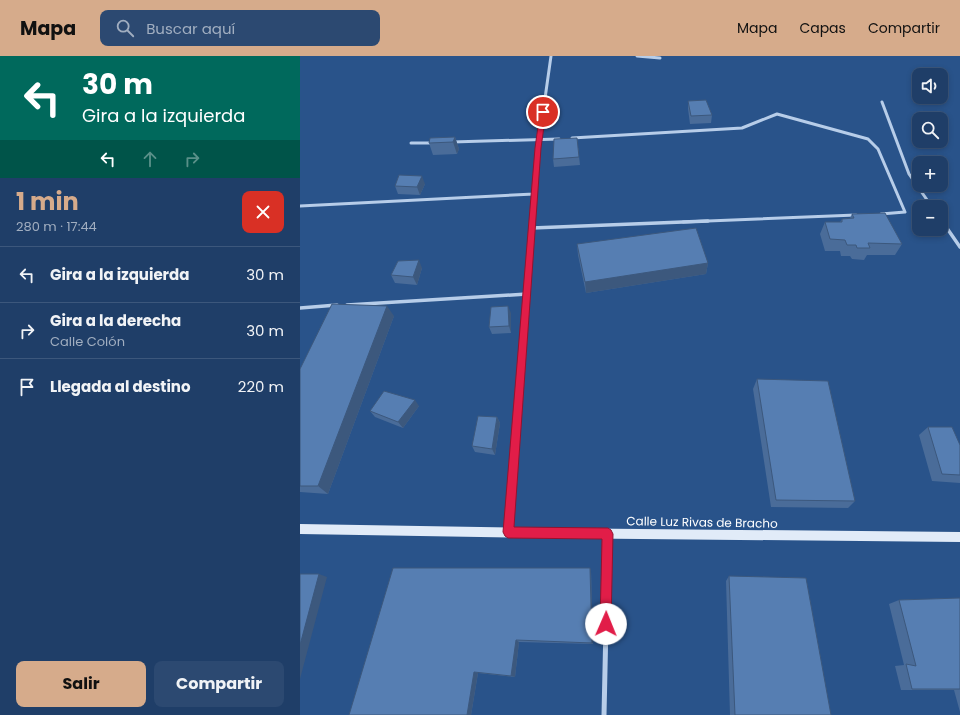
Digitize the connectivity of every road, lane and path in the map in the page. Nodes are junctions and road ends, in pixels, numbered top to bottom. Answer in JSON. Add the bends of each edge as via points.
{"nodes":[{"id":1,"x":551,"y":56,"type":"edge"},
{"id":2,"x":637,"y":56,"type":"edge"},
{"id":3,"x":660,"y":58,"type":"dead end"},
{"id":4,"x":882,"y":102,"type":"dead end"},
{"id":5,"x":570,"y":138,"type":"edge"},
{"id":6,"x":562,"y":139,"type":"edge"},
{"id":7,"x":539,"y":140,"type":"junction"},
{"id":8,"x":451,"y":142,"type":"edge"},
{"id":9,"x":411,"y":143,"type":"dead end"},
{"id":10,"x":435,"y":143,"type":"edge"},
{"id":11,"x":534,"y":194,"type":"junction"},
{"id":12,"x":927,"y":200,"type":"edge"},
{"id":13,"x":300,"y":206,"type":"edge"},
{"id":14,"x":858,"y":214,"type":"edge"},
{"id":15,"x":873,"y":214,"type":"edge"},
{"id":16,"x":532,"y":228,"type":"junction"},
{"id":17,"x":948,"y":230,"type":"edge"},
{"id":18,"x":960,"y":247,"type":"edge"},
{"id":19,"x":527,"y":294,"type":"junction"},
{"id":20,"x":300,"y":308,"type":"edge"},
{"id":21,"x":300,"y":528,"type":"edge"},
{"id":22,"x":508,"y":532,"type":"junction"},
{"id":23,"x":608,"y":534,"type":"junction"},
{"id":24,"x":960,"y":537,"type":"edge"},
{"id":25,"x":604,"y":715,"type":"edge"}],
"edges":[{"from":1,"to":7,"type":"street"},
{"from":2,"to":3,"type":"street"},
{"from":4,"to":12,"type":"street","via":[[909,174]]},
{"from":5,"to":15,"type":"street","via":[[742,128],[777,114],[868,139],[878,149],[905,212]]},
{"from":6,"to":7,"type":"street"},
{"from":7,"to":8,"type":"street"},
{"from":7,"to":11,"type":"street"},
{"from":9,"to":10,"type":"street"},
{"from":11,"to":13,"type":"street"},
{"from":11,"to":16,"type":"street"},
{"from":14,"to":16,"type":"street"},
{"from":16,"to":19,"type":"street"},
{"from":17,"to":18,"type":"street"},
{"from":19,"to":20,"type":"street"},
{"from":19,"to":22,"type":"street"},
{"from":21,"to":22,"type":"main road","name":"Calle Luz Rivas de Bracho"},
{"from":22,"to":23,"type":"main road","name":"Calle Luz Rivas de Bracho"},
{"from":23,"to":24,"type":"main road","name":"Calle Luz Rivas de Bracho"},
{"from":23,"to":25,"type":"street"}]}
